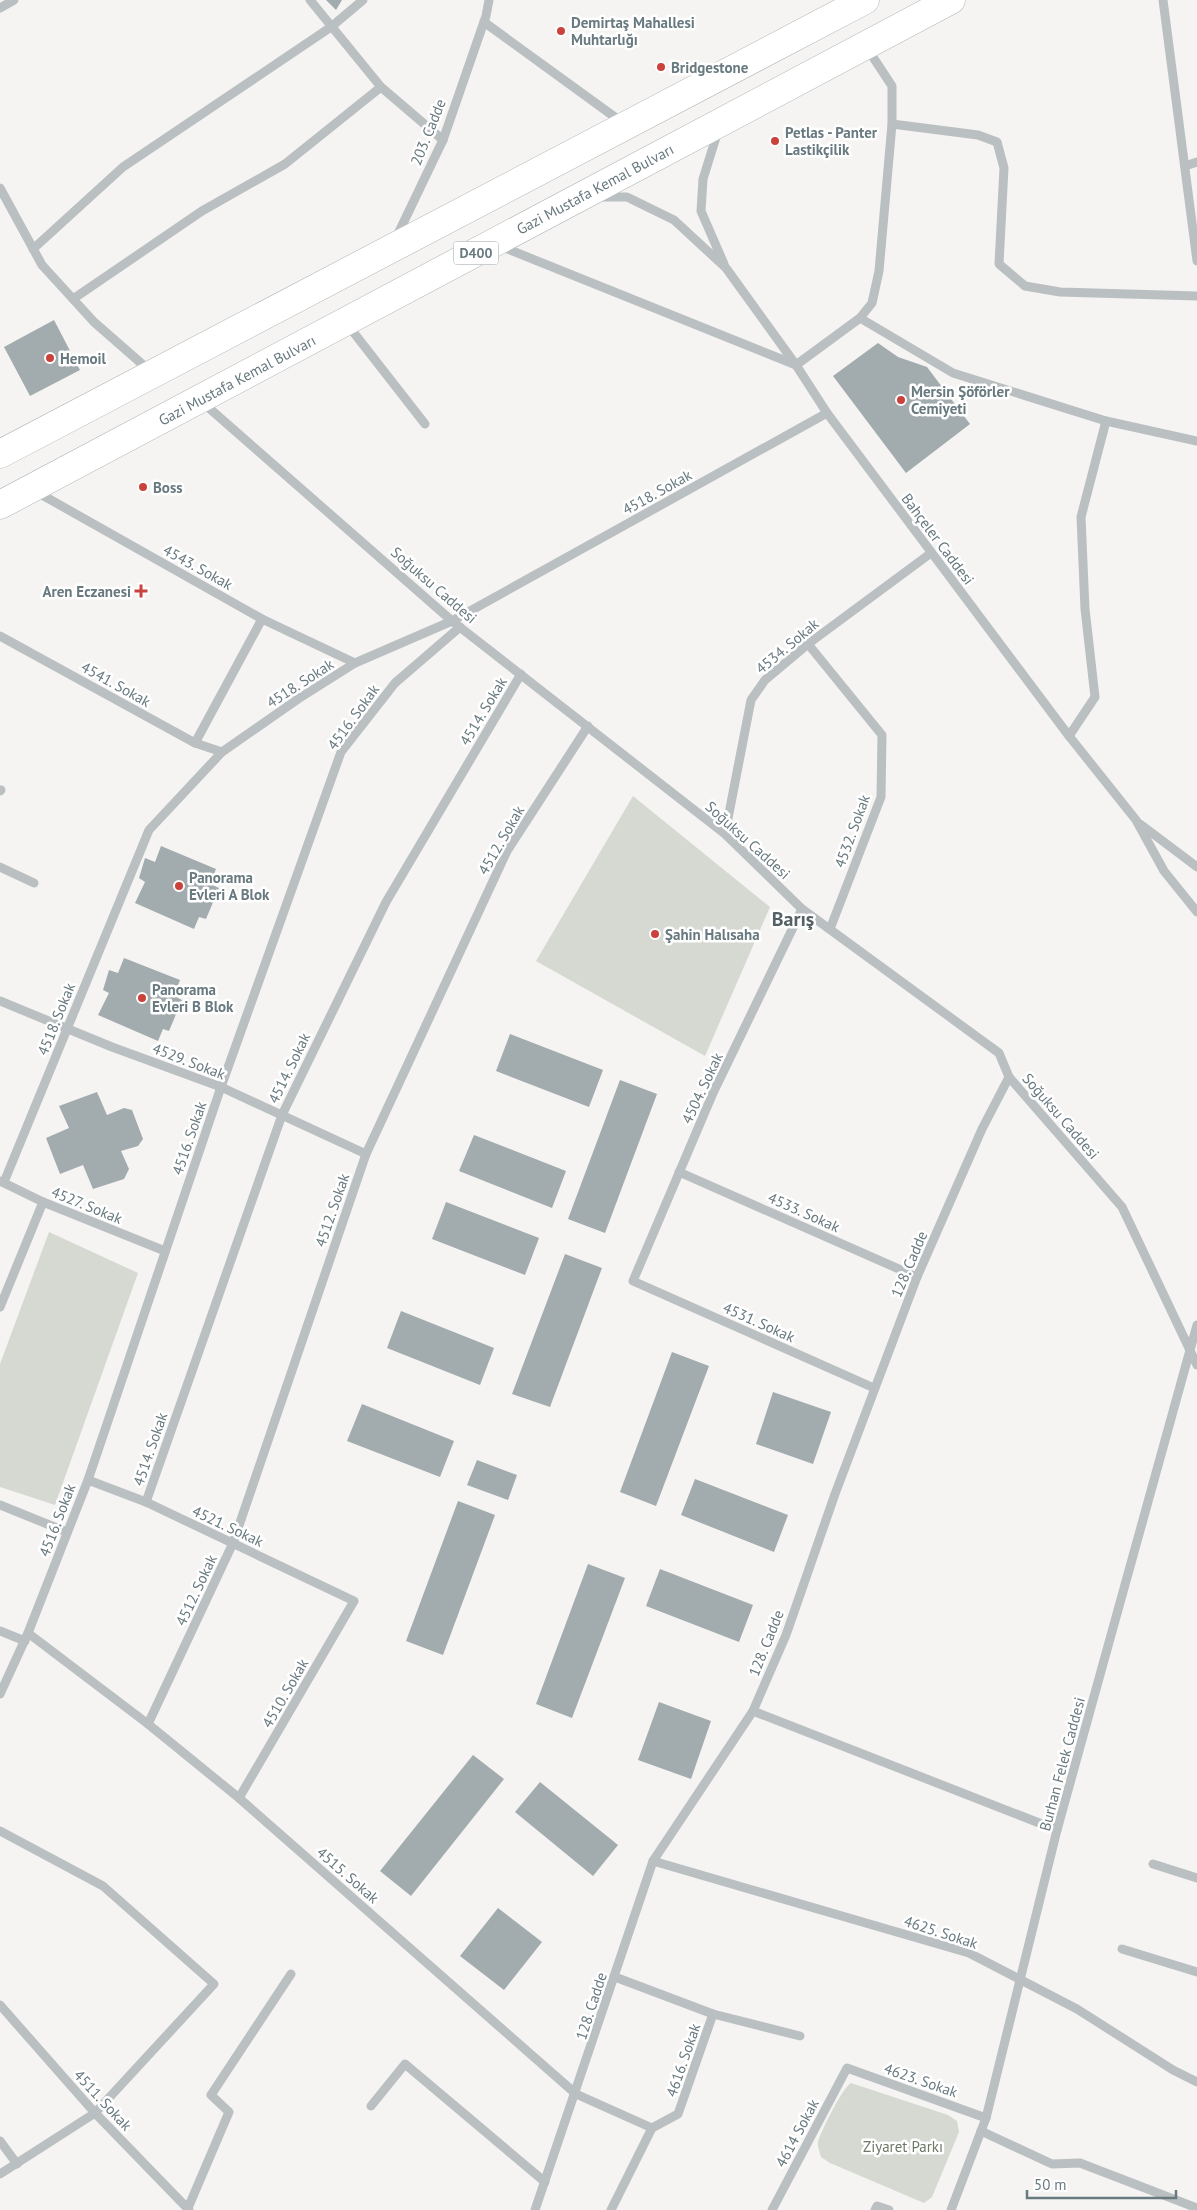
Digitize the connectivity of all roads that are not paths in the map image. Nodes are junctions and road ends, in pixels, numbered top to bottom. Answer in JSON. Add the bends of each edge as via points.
{"nodes":[{"id":1,"x":14,"y":0,"type":"edge"},
{"id":2,"x":310,"y":0,"type":"edge"},
{"id":3,"x":363,"y":0,"type":"edge"},
{"id":4,"x":489,"y":0,"type":"edge"},
{"id":5,"x":866,"y":0,"type":"edge"},
{"id":6,"x":951,"y":0,"type":"edge"},
{"id":7,"x":1163,"y":0,"type":"edge"},
{"id":8,"x":0,"y":8,"type":"edge"},
{"id":9,"x":484,"y":22,"type":"junction"},
{"id":10,"x":331,"y":27,"type":"junction"},
{"id":11,"x":865,"y":46,"type":"junction"},
{"id":12,"x":382,"y":87,"type":"junction"},
{"id":13,"x":721,"y":122,"type":"junction"},
{"id":14,"x":892,"y":124,"type":"junction"},
{"id":15,"x":627,"y":126,"type":"junction"},
{"id":16,"x":443,"y":140,"type":"junction"},
{"id":17,"x":1197,"y":162,"type":"edge"},
{"id":18,"x":1185,"y":166,"type":"junction"},
{"id":19,"x":0,"y":188,"type":"edge"},
{"id":20,"x":580,"y":197,"type":"junction"},
{"id":21,"x":494,"y":244,"type":"junction"},
{"id":22,"x":33,"y":249,"type":"junction"},
{"id":23,"x":391,"y":250,"type":"junction"},
{"id":24,"x":1197,"y":261,"type":"edge"},
{"id":25,"x":726,"y":268,"type":"junction"},
{"id":26,"x":1197,"y":296,"type":"edge"},
{"id":27,"x":73,"y":300,"type":"junction"},
{"id":28,"x":860,"y":318,"type":"junction"},
{"id":29,"x":346,"y":322,"type":"junction"},
{"id":30,"x":796,"y":365,"type":"junction"},
{"id":31,"x":154,"y":374,"type":"junction"},
{"id":32,"x":200,"y":399,"type":"junction"},
{"id":33,"x":827,"y":414,"type":"junction"},
{"id":34,"x":1106,"y":421,"type":"junction"},
{"id":35,"x":425,"y":424,"type":"dead end"},
{"id":36,"x":1197,"y":441,"type":"edge"},
{"id":37,"x":0,"y":454,"type":"edge"},
{"id":38,"x":31,"y":488,"type":"junction"},
{"id":39,"x":0,"y":504,"type":"edge"},
{"id":40,"x":931,"y":554,"type":"junction"},
{"id":41,"x":262,"y":618,"type":"junction"},
{"id":42,"x":452,"y":621,"type":"junction"},
{"id":43,"x":460,"y":627,"type":"junction"},
{"id":44,"x":0,"y":636,"type":"edge"},
{"id":45,"x":808,"y":644,"type":"junction"},
{"id":46,"x":355,"y":663,"type":"junction"},
{"id":47,"x":521,"y":674,"type":"junction"},
{"id":48,"x":588,"y":726,"type":"junction"},
{"id":49,"x":1070,"y":736,"type":"junction"},
{"id":50,"x":195,"y":743,"type":"junction"},
{"id":51,"x":222,"y":752,"type":"junction"},
{"id":52,"x":1136,"y":820,"type":"junction"},
{"id":53,"x":725,"y":834,"type":"junction"},
{"id":54,"x":0,"y":867,"type":"edge"},
{"id":55,"x":1197,"y":867,"type":"edge"},
{"id":56,"x":34,"y":883,"type":"dead end"},
{"id":57,"x":802,"y":909,"type":"junction"},
{"id":58,"x":1197,"y":912,"type":"edge"},
{"id":59,"x":830,"y":930,"type":"junction"},
{"id":60,"x":0,"y":1001,"type":"edge"},
{"id":61,"x":67,"y":1028,"type":"junction"},
{"id":62,"x":1009,"y":1077,"type":"junction"},
{"id":63,"x":220,"y":1087,"type":"junction"},
{"id":64,"x":282,"y":1115,"type":"junction"},
{"id":65,"x":366,"y":1154,"type":"junction"},
{"id":66,"x":679,"y":1172,"type":"junction"},
{"id":67,"x":2,"y":1182,"type":"edge"},
{"id":68,"x":43,"y":1202,"type":"junction"},
{"id":69,"x":165,"y":1251,"type":"junction"},
{"id":70,"x":917,"y":1277,"type":"junction"},
{"id":71,"x":633,"y":1281,"type":"joint"},
{"id":72,"x":0,"y":1307,"type":"edge"},
{"id":73,"x":1197,"y":1325,"type":"edge"},
{"id":74,"x":1190,"y":1353,"type":"junction"},
{"id":75,"x":1197,"y":1365,"type":"edge"},
{"id":76,"x":874,"y":1388,"type":"junction"},
{"id":77,"x":88,"y":1480,"type":"junction"},
{"id":78,"x":146,"y":1502,"type":"junction"},
{"id":79,"x":0,"y":1505,"type":"edge"},
{"id":80,"x":67,"y":1532,"type":"junction"},
{"id":81,"x":233,"y":1543,"type":"junction"},
{"id":82,"x":354,"y":1601,"type":"joint"},
{"id":83,"x":0,"y":1631,"type":"edge"},
{"id":84,"x":26,"y":1637,"type":"junction"},
{"id":85,"x":0,"y":1694,"type":"edge"},
{"id":86,"x":753,"y":1711,"type":"junction"},
{"id":87,"x":148,"y":1724,"type":"junction"},
{"id":88,"x":240,"y":1798,"type":"junction"},
{"id":89,"x":1057,"y":1830,"type":"junction"},
{"id":90,"x":0,"y":1831,"type":"edge"},
{"id":91,"x":653,"y":1861,"type":"junction"},
{"id":92,"x":1154,"y":1864,"type":"dead end"},
{"id":93,"x":1197,"y":1878,"type":"edge"},
{"id":94,"x":1122,"y":1949,"type":"dead end"},
{"id":95,"x":1197,"y":1972,"type":"edge"},
{"id":96,"x":292,"y":1974,"type":"dead end"},
{"id":97,"x":615,"y":1977,"type":"junction"},
{"id":98,"x":1019,"y":1979,"type":"junction"},
{"id":99,"x":0,"y":2005,"type":"edge"},
{"id":100,"x":713,"y":2014,"type":"junction"},
{"id":101,"x":800,"y":2036,"type":"dead end"},
{"id":102,"x":847,"y":2068,"type":"joint"},
{"id":103,"x":1197,"y":2082,"type":"edge"},
{"id":104,"x":576,"y":2094,"type":"junction"},
{"id":105,"x":371,"y":2106,"type":"dead end"},
{"id":106,"x":95,"y":2113,"type":"junction"},
{"id":107,"x":986,"y":2118,"type":"junction"},
{"id":108,"x":652,"y":2128,"type":"junction"},
{"id":109,"x":981,"y":2131,"type":"junction"},
{"id":110,"x":0,"y":2140,"type":"edge"},
{"id":111,"x":17,"y":2164,"type":"junction"},
{"id":112,"x":0,"y":2174,"type":"edge"},
{"id":113,"x":545,"y":2182,"type":"junction"},
{"id":114,"x":1197,"y":2208,"type":"edge"},
{"id":115,"x":189,"y":2209,"type":"edge"},
{"id":116,"x":535,"y":2210,"type":"edge"},
{"id":117,"x":611,"y":2210,"type":"edge"},
{"id":118,"x":772,"y":2210,"type":"edge"},
{"id":119,"x":875,"y":2210,"type":"edge"},
{"id":120,"x":889,"y":2210,"type":"edge"},
{"id":121,"x":952,"y":2210,"type":"edge"}],
"edges":[{"from":1,"to":8,"type":"street"},
{"from":2,"to":10,"type":"street"},
{"from":3,"to":10,"type":"street"},
{"from":4,"to":9,"type":"street","name":"203. Cadde"},
{"from":5,"to":15,"type":"highway","number":"D400"},
{"from":6,"to":11,"type":"highway","name":"Gazi Mustafa Kemal Bulvarı","number":"D400"},
{"from":7,"to":18,"type":"street"},
{"from":9,"to":15,"type":"street"},
{"from":9,"to":16,"type":"street","name":"203. Cadde"},
{"from":10,"to":12,"type":"street"},
{"from":10,"to":22,"type":"street","via":[[123,167]]},
{"from":11,"to":13,"type":"highway","name":"Gazi Mustafa Kemal Bulvarı","number":"D400"},
{"from":11,"to":14,"type":"street","via":[[892,86]]},
{"from":12,"to":16,"type":"street"},
{"from":12,"to":27,"type":"street","via":[[285,164],[202,211]]},
{"from":13,"to":20,"type":"highway","name":"Gazi Mustafa Kemal Bulvarı","number":"D400"},
{"from":13,"to":25,"type":"street","via":[[703,179],[701,210]]},
{"from":14,"to":26,"type":"street","via":[[978,135],[997,142],[1004,168],[999,264],[1025,286],[1060,292]]},
{"from":14,"to":28,"type":"street","via":[[879,271],[872,303]]},
{"from":15,"to":23,"type":"highway","number":"D400"},
{"from":16,"to":23,"type":"street","name":"203. Cadde"},
{"from":17,"to":18,"type":"street"},
{"from":18,"to":24,"type":"street"},
{"from":19,"to":22,"type":"street"},
{"from":20,"to":21,"type":"highway","name":"Gazi Mustafa Kemal Bulvarı","number":"D400"},
{"from":20,"to":25,"type":"street","via":[[627,197],[674,220]]},
{"from":21,"to":29,"type":"highway","name":"Gazi Mustafa Kemal Bulvarı","number":"D400"},
{"from":21,"to":30,"type":"street"},
{"from":22,"to":27,"type":"street","via":[[42,265]]},
{"from":23,"to":31,"type":"highway","number":"D400"},
{"from":25,"to":30,"type":"street","name":"Bahçeler Caddesi"},
{"from":27,"to":31,"type":"street"},
{"from":28,"to":30,"type":"street"},
{"from":28,"to":34,"type":"street","via":[[953,373]]},
{"from":29,"to":32,"type":"highway","name":"Gazi Mustafa Kemal Bulvarı","number":"D400"},
{"from":29,"to":35,"type":"street"},
{"from":30,"to":33,"type":"street","name":"Bahçeler Caddesi"},
{"from":31,"to":37,"type":"highway","number":"D400"},
{"from":32,"to":38,"type":"highway","name":"Gazi Mustafa Kemal Bulvarı","number":"D400"},
{"from":32,"to":42,"type":"street","name":"Soğuksu Caddesi"},
{"from":33,"to":40,"type":"street","name":"Bahçeler Caddesi"},
{"from":33,"to":42,"type":"street","name":"4518. Sokak"},
{"from":34,"to":36,"type":"street"},
{"from":34,"to":49,"type":"street","via":[[1080,517],[1085,610],[1095,697]]},
{"from":38,"to":39,"type":"highway","name":"Gazi Mustafa Kemal Bulvarı","number":"D400"},
{"from":38,"to":41,"type":"street","name":"4543. Sokak"},
{"from":40,"to":45,"type":"street","name":"4534. Sokak"},
{"from":40,"to":49,"type":"street","name":"Bahçeler Caddesi"},
{"from":41,"to":46,"type":"street","name":"4543. Sokak"},
{"from":41,"to":50,"type":"street"},
{"from":42,"to":43,"type":"street","name":"Soğuksu Caddesi"},
{"from":42,"to":46,"type":"street","name":"4518. Sokak"},
{"from":43,"to":47,"type":"street","name":"Soğuksu Caddesi"},
{"from":43,"to":63,"type":"street","name":"4516. Sokak","via":[[395,683],[341,752]]},
{"from":44,"to":50,"type":"street","name":"4541. Sokak"},
{"from":45,"to":53,"type":"street","name":"4534. Sokak","via":[[765,680],[751,700]]},
{"from":45,"to":59,"type":"street","name":"4532. Sokak","via":[[882,735],[880,797]]},
{"from":46,"to":51,"type":"street","name":"4518. Sokak"},
{"from":47,"to":48,"type":"street","name":"Soğuksu Caddesi"},
{"from":47,"to":64,"type":"street","name":"4514. Sokak","via":[[386,902]]},
{"from":48,"to":53,"type":"street","name":"Soğuksu Caddesi"},
{"from":48,"to":65,"type":"street","name":"4512. Sokak","via":[[507,851]]},
{"from":49,"to":52,"type":"street","name":"Bahçeler Caddesi"},
{"from":50,"to":51,"type":"street","name":"4541. Sokak"},
{"from":51,"to":61,"type":"street","name":"4518. Sokak","via":[[149,830]]},
{"from":52,"to":55,"type":"street"},
{"from":52,"to":58,"type":"street","via":[[1164,871]]},
{"from":53,"to":57,"type":"street","name":"Soğuksu Caddesi"},
{"from":54,"to":56,"type":"street"},
{"from":57,"to":59,"type":"street","name":"Soğuksu Caddesi"},
{"from":57,"to":66,"type":"street","name":"4504. Sokak","via":[[713,1093]]},
{"from":59,"to":62,"type":"street","name":"Soğuksu Caddesi","via":[[999,1053]]},
{"from":60,"to":61,"type":"street","name":"4529. Sokak"},
{"from":61,"to":63,"type":"street","name":"4529. Sokak"},
{"from":61,"to":67,"type":"street","name":"4518. Sokak"},
{"from":62,"to":70,"type":"street","name":"128. Cadde","via":[[982,1129]]},
{"from":62,"to":74,"type":"street","name":"Soğuksu Caddesi","via":[[1122,1207]]},
{"from":63,"to":64,"type":"street","name":"4529. Sokak"},
{"from":63,"to":69,"type":"street","name":"4516. Sokak"},
{"from":64,"to":65,"type":"street","name":"4529. Sokak"},
{"from":64,"to":78,"type":"street","name":"4514. Sokak"},
{"from":65,"to":81,"type":"street","name":"4512. Sokak"},
{"from":66,"to":70,"type":"street","name":"4533. Sokak"},
{"from":66,"to":71,"type":"street","name":"4504. Sokak"},
{"from":67,"to":68,"type":"street","name":"4527. Sokak"},
{"from":68,"to":69,"type":"street","name":"4527. Sokak"},
{"from":68,"to":72,"type":"street"},
{"from":69,"to":77,"type":"street","name":"4516. Sokak"},
{"from":70,"to":76,"type":"street","name":"128. Cadde"},
{"from":71,"to":76,"type":"street","name":"4531. Sokak"},
{"from":73,"to":74,"type":"street","name":"Burhan Felek Caddesi"},
{"from":74,"to":75,"type":"street","name":"Soğuksu Caddesi"},
{"from":74,"to":89,"type":"street","name":"Burhan Felek Caddesi"},
{"from":76,"to":86,"type":"street","name":"128. Cadde","via":[[786,1635]]},
{"from":77,"to":78,"type":"street","name":"4521. Sokak"},
{"from":77,"to":80,"type":"street","name":"4516. Sokak"},
{"from":78,"to":81,"type":"street","name":"4521. Sokak"},
{"from":79,"to":80,"type":"street"},
{"from":80,"to":84,"type":"street","name":"4516. Sokak"},
{"from":81,"to":82,"type":"street","name":"4521. Sokak"},
{"from":81,"to":87,"type":"street","name":"4512. Sokak"},
{"from":82,"to":88,"type":"street","name":"4510. Sokak"},
{"from":83,"to":84,"type":"street","name":"4515. Sokak"},
{"from":84,"to":85,"type":"street","name":"4516. Sokak"},
{"from":84,"to":87,"type":"street","name":"4515. Sokak"},
{"from":86,"to":89,"type":"street"},
{"from":86,"to":91,"type":"street","name":"128. Cadde"},
{"from":87,"to":88,"type":"street","name":"4515. Sokak"},
{"from":88,"to":104,"type":"street","name":"4515. Sokak"},
{"from":89,"to":98,"type":"street","name":"Burhan Felek Caddesi"},
{"from":90,"to":106,"type":"street","via":[[103,1886],[214,1984]]},
{"from":91,"to":97,"type":"street","name":"128. Cadde"},
{"from":91,"to":98,"type":"street","name":"4625. Sokak","via":[[969,1953]]},
{"from":92,"to":93,"type":"street"},
{"from":94,"to":95,"type":"street"},
{"from":96,"to":115,"type":"street","via":[[211,2095],[229,2112]]},
{"from":97,"to":100,"type":"street"},
{"from":97,"to":104,"type":"street","name":"128. Cadde"},
{"from":98,"to":103,"type":"street","name":"4625. Sokak","via":[[1077,2009]]},
{"from":98,"to":107,"type":"street","name":"Burhan Felek Caddesi"},
{"from":99,"to":106,"type":"street","name":"4511. Sokak"},
{"from":100,"to":101,"type":"street"},
{"from":100,"to":108,"type":"street","name":"4616. Sokak","via":[[678,2114]]},
{"from":102,"to":107,"type":"street","name":"4623. Sokak"},
{"from":102,"to":118,"type":"street","name":"4614 Sokak"},
{"from":104,"to":108,"type":"street","name":"4515. Sokak"},
{"from":104,"to":113,"type":"street","name":"128. Cadde"},
{"from":105,"to":113,"type":"street","via":[[405,2064]]},
{"from":106,"to":111,"type":"street"},
{"from":106,"to":115,"type":"street","name":"4511. Sokak"},
{"from":107,"to":109,"type":"street","name":"Burhan Felek Caddesi"},
{"from":108,"to":117,"type":"street"},
{"from":109,"to":114,"type":"street","via":[[1052,2164],[1080,2163]]},
{"from":109,"to":121,"type":"street","name":"Burhan Felek Caddesi"},
{"from":110,"to":111,"type":"street"},
{"from":111,"to":112,"type":"street"},
{"from":113,"to":116,"type":"street","name":"128. Cadde"},
{"from":119,"to":120,"type":"street","via":[[877,2206]]}]}
